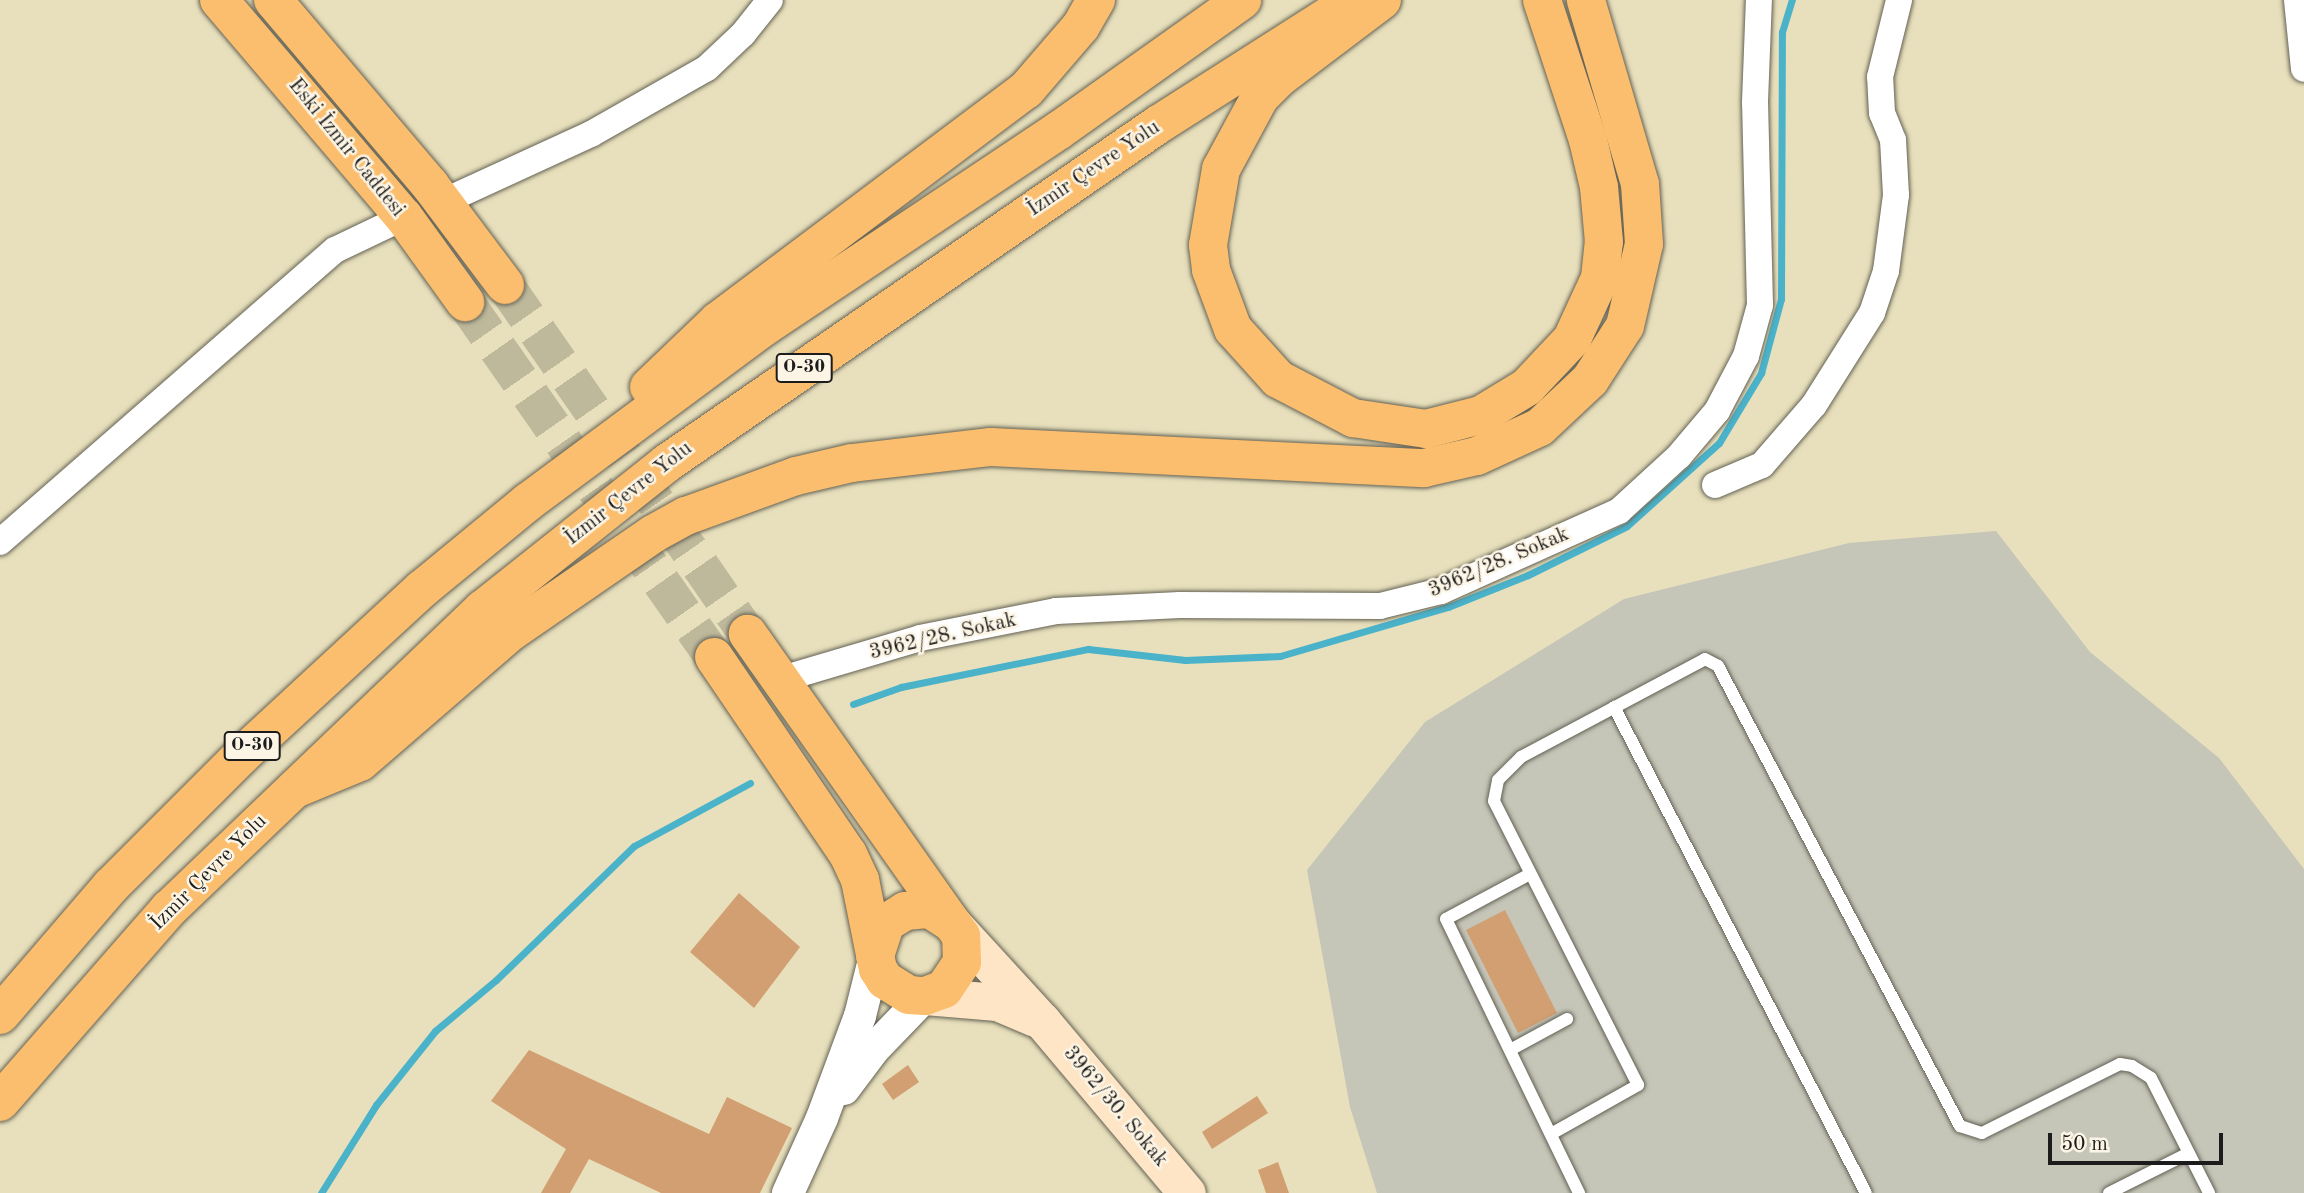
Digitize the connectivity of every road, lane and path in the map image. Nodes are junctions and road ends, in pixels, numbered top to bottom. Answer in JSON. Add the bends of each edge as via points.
{"nodes":[{"id":1,"x":219,"y":0,"type":"edge"},
{"id":2,"x":273,"y":0,"type":"edge"},
{"id":3,"x":770,"y":0,"type":"edge"},
{"id":4,"x":1096,"y":0,"type":"edge"},
{"id":5,"x":1242,"y":0,"type":"edge"},
{"id":6,"x":1354,"y":0,"type":"edge"},
{"id":7,"x":1382,"y":0,"type":"edge"},
{"id":8,"x":1542,"y":0,"type":"edge"},
{"id":9,"x":1586,"y":0,"type":"edge"},
{"id":10,"x":1759,"y":0,"type":"edge"},
{"id":11,"x":1899,"y":0,"type":"edge"},
{"id":12,"x":2297,"y":0,"type":"edge"},
{"id":13,"x":2304,"y":69,"type":"edge"},
{"id":14,"x":443,"y":202,"type":"junction"},
{"id":15,"x":404,"y":218,"type":"junction"},
{"id":16,"x":505,"y":285,"type":"tunnel mouth"},
{"id":17,"x":466,"y":302,"type":"tunnel mouth"},
{"id":18,"x":1715,"y":485,"type":"dead end"},
{"id":19,"x":528,"y":502,"type":"junction"},
{"id":20,"x":0,"y":542,"type":"edge"},
{"id":21,"x":748,"y":634,"type":"tunnel mouth"},
{"id":22,"x":714,"y":656,"type":"tunnel mouth"},
{"id":23,"x":782,"y":678,"type":"junction"},
{"id":24,"x":1614,"y":707,"type":"junction"},
{"id":25,"x":295,"y":789,"type":"junction"},
{"id":26,"x":1530,"y":874,"type":"junction"},
{"id":27,"x":953,"y":924,"type":"junction"},
{"id":28,"x":876,"y":956,"type":"junction"},
{"id":29,"x":925,"y":996,"type":"junction"},
{"id":30,"x":0,"y":1015,"type":"edge"},
{"id":31,"x":1567,"y":1019,"type":"dead end"},
{"id":32,"x":1042,"y":1021,"type":"junction"},
{"id":33,"x":1510,"y":1050,"type":"junction"},
{"id":34,"x":0,"y":1102,"type":"edge"},
{"id":35,"x":822,"y":1118,"type":"junction"},
{"id":36,"x":1550,"y":1134,"type":"junction"},
{"id":37,"x":2189,"y":1153,"type":"junction"},
{"id":38,"x":788,"y":1193,"type":"edge"},
{"id":39,"x":1187,"y":1193,"type":"edge"},
{"id":40,"x":1579,"y":1193,"type":"edge"},
{"id":41,"x":1866,"y":1193,"type":"edge"},
{"id":42,"x":2109,"y":1193,"type":"edge"},
{"id":43,"x":2209,"y":1193,"type":"edge"}],
"edges":[{"from":1,"to":15,"type":"main road","name":"Eski İzmir Caddesi"},
{"from":2,"to":14,"type":"main road","name":"Eski İzmir Caddesi"},
{"from":3,"to":14,"type":"street","via":[[707,68],[592,134]]},
{"from":4,"to":19,"type":"main road","via":[[1081,26],[1026,90],[718,321]]},
{"from":5,"to":19,"type":"main road","number":"O-30","via":[[1058,131],[764,327]]},
{"from":6,"to":25,"type":"main road","name":"İzmir Çevre Yolu","number":"O-30","via":[[1159,124],[667,463],[483,609]]},
{"from":7,"to":8,"type":"main road","via":[[1260,97],[1221,169],[1208,245],[1211,270],[1233,329],[1278,379],[1353,418],[1426,429],[1481,415],[1527,387],[1572,339],[1600,278],[1604,242],[1599,187]]},
{"from":9,"to":25,"type":"main road","via":[[1640,184],[1642,264],[1625,326],[1606,359],[1562,411],[1540,427],[1477,456],[1424,468],[991,446],[864,461],[796,476],[698,511],[653,534],[512,631],[360,762]]},
{"from":10,"to":23,"type":"street","name":"3962/28. Sokak","via":[[1755,102],[1760,305],[1746,356],[1717,411],[1679,456],[1619,511],[1441,591],[1380,606],[1180,605],[1056,611],[920,638]]},
{"from":11,"to":18,"type":"street","via":[[1880,77],[1882,113],[1893,140],[1896,195],[1886,271],[1872,313],[1814,404],[1762,465]]},
{"from":12,"to":13,"type":"street"},
{"from":14,"to":16,"type":"main road","name":"Eski İzmir Caddesi"},
{"from":15,"to":17,"type":"main road","name":"Eski İzmir Caddesi"},
{"from":15,"to":20,"type":"street","via":[[335,250]]},
{"from":19,"to":30,"type":"main road","number":"O-30","via":[[422,590],[241,756],[111,886]]},
{"from":21,"to":23,"type":"main road"},
{"from":22,"to":28,"type":"main road","via":[[848,854],[860,880]]},
{"from":23,"to":27,"type":"main road"},
{"from":24,"to":26,"type":"lane","via":[[1521,757],[1498,780],[1494,801]]},
{"from":24,"to":37,"type":"lane","via":[[1705,659],[1718,666],[1960,1126],[1982,1133],[2120,1063],[2151,1078]]},
{"from":24,"to":41,"type":"lane"},
{"from":25,"to":34,"type":"main road","name":"İzmir Çevre Yolu","number":"O-30","via":[[169,909]]},
{"from":26,"to":33,"type":"lane","via":[[1446,919]]},
{"from":26,"to":36,"type":"lane","via":[[1638,1085]]},
{"from":27,"to":28,"type":"main road","via":[[930,909],[905,911],[886,923]]},
{"from":27,"to":29,"type":"main road","via":[[964,951],[958,973],[944,989]]},
{"from":27,"to":32,"type":"main road","name":"3962/30. Sokak"},
{"from":28,"to":29,"type":"main road","via":[[878,969],[895,989]]},
{"from":28,"to":35,"type":"street","via":[[860,1016]]},
{"from":29,"to":32,"type":"main road","via":[[997,1002]]},
{"from":29,"to":35,"type":"street","via":[[874,1049]]},
{"from":31,"to":33,"type":"lane"},
{"from":32,"to":39,"type":"main road","name":"3962/30. Sokak"},
{"from":33,"to":36,"type":"lane"},
{"from":35,"to":38,"type":"street"},
{"from":36,"to":40,"type":"lane"},
{"from":37,"to":42,"type":"lane"},
{"from":37,"to":43,"type":"lane"}]}
